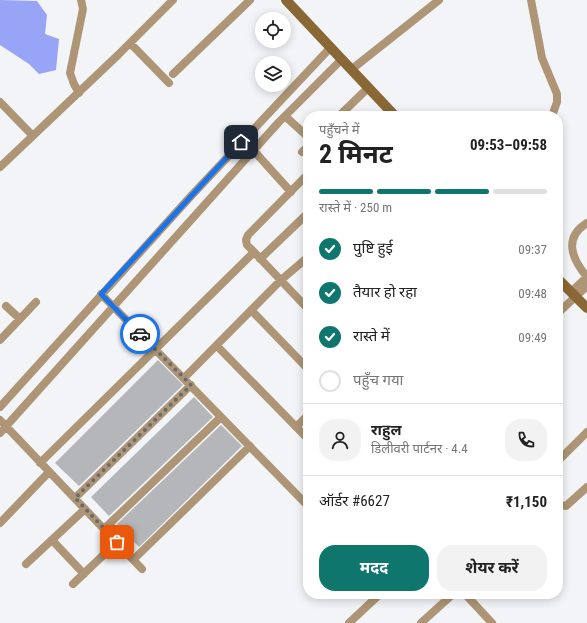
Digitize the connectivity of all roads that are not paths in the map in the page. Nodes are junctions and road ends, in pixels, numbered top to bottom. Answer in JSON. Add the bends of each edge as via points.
{"nodes":[{"id":1,"x":81,"y":0,"type":"edge"},
{"id":2,"x":173,"y":0,"type":"edge"},
{"id":3,"x":250,"y":0,"type":"edge"},
{"id":4,"x":286,"y":0,"type":"edge"},
{"id":5,"x":439,"y":0,"type":"edge"},
{"id":6,"x":531,"y":0,"type":"edge"},
{"id":7,"x":130,"y":43,"type":"junction"},
{"id":8,"x":331,"y":47,"type":"junction"},
{"id":9,"x":342,"y":59,"type":"junction"},
{"id":10,"x":352,"y":69,"type":"junction"},
{"id":11,"x":173,"y":74,"type":"dead end"},
{"id":12,"x":169,"y":83,"type":"dead end"},
{"id":13,"x":369,"y":87,"type":"junction"},
{"id":14,"x":79,"y":93,"type":"junction"},
{"id":15,"x":0,"y":102,"type":"edge"},
{"id":16,"x":344,"y":111,"type":"edge"},
{"id":17,"x":391,"y":111,"type":"edge"},
{"id":18,"x":554,"y":111,"type":"edge"},
{"id":19,"x":285,"y":116,"type":"junction"},
{"id":20,"x":303,"y":132,"type":"edge"},
{"id":21,"x":33,"y":136,"type":"junction"},
{"id":22,"x":254,"y":151,"type":"junction"},
{"id":23,"x":0,"y":166,"type":"edge"},
{"id":24,"x":303,"y":179,"type":"edge"},
{"id":25,"x":291,"y":192,"type":"junction"},
{"id":26,"x":303,"y":218,"type":"edge"},
{"id":27,"x":587,"y":223,"type":"edge"},
{"id":28,"x":254,"y":252,"type":"junction"},
{"id":29,"x":260,"y":259,"type":"junction"},
{"id":30,"x":303,"y":261,"type":"edge"},
{"id":31,"x":587,"y":277,"type":"edge"},
{"id":32,"x":281,"y":280,"type":"junction"},
{"id":33,"x":563,"y":284,"type":"edge"},
{"id":34,"x":587,"y":286,"type":"edge"},
{"id":35,"x":101,"y":294,"type":"junction"},
{"id":36,"x":574,"y":295,"type":"junction"},
{"id":37,"x":36,"y":302,"type":"dead end"},
{"id":38,"x":303,"y":304,"type":"edge"},
{"id":39,"x":6,"y":306,"type":"dead end"},
{"id":40,"x":114,"y":307,"type":"junction"},
{"id":41,"x":563,"y":307,"type":"edge"},
{"id":42,"x":587,"y":308,"type":"edge"},
{"id":43,"x":251,"y":310,"type":"junction"},
{"id":44,"x":20,"y":319,"type":"junction"},
{"id":45,"x":0,"y":340,"type":"edge"},
{"id":46,"x":217,"y":346,"type":"junction"},
{"id":47,"x":155,"y":348,"type":"junction"},
{"id":48,"x":303,"y":364,"type":"edge"},
{"id":49,"x":184,"y":378,"type":"junction"},
{"id":50,"x":191,"y":385,"type":"junction"},
{"id":51,"x":0,"y":407,"type":"edge"},
{"id":52,"x":221,"y":417,"type":"junction"},
{"id":53,"x":303,"y":420,"type":"edge"},
{"id":54,"x":3,"y":423,"type":"edge"},
{"id":55,"x":296,"y":427,"type":"junction"},
{"id":56,"x":587,"y":432,"type":"edge"},
{"id":57,"x":0,"y":433,"type":"edge"},
{"id":58,"x":303,"y":434,"type":"edge"},
{"id":59,"x":250,"y":446,"type":"junction"},
{"id":60,"x":563,"y":455,"type":"edge"},
{"id":61,"x":40,"y":463,"type":"junction"},
{"id":62,"x":49,"y":472,"type":"junction"},
{"id":63,"x":587,"y":487,"type":"edge"},
{"id":64,"x":75,"y":498,"type":"junction"},
{"id":65,"x":303,"y":501,"type":"edge"},
{"id":66,"x":563,"y":506,"type":"edge"},
{"id":67,"x":85,"y":509,"type":"junction"},
{"id":68,"x":0,"y":522,"type":"edge"},
{"id":69,"x":105,"y":528,"type":"junction"},
{"id":70,"x":52,"y":540,"type":"junction"},
{"id":71,"x":117,"y":542,"type":"junction"},
{"id":72,"x":134,"y":559,"type":"junction"},
{"id":73,"x":26,"y":564,"type":"dead end"},
{"id":74,"x":142,"y":569,"type":"dead end"},
{"id":75,"x":84,"y":574,"type":"junction"},
{"id":76,"x":73,"y":584,"type":"dead end"},
{"id":77,"x":375,"y":599,"type":"edge"},
{"id":78,"x":447,"y":599,"type":"edge"},
{"id":79,"x":470,"y":599,"type":"edge"},
{"id":80,"x":350,"y":623,"type":"edge"},
{"id":81,"x":421,"y":623,"type":"edge"},
{"id":82,"x":492,"y":623,"type":"edge"}],
"edges":[{"from":1,"to":14,"type":"street","via":[[83,9],[70,73]]},
{"from":2,"to":7,"type":"street"},
{"from":3,"to":11,"type":"street"},
{"from":4,"to":8,"type":"street"},
{"from":5,"to":10,"type":"street"},
{"from":6,"to":18,"type":"street","via":[[542,58],[557,94]]},
{"from":7,"to":12,"type":"street"},
{"from":7,"to":14,"type":"street"},
{"from":8,"to":9,"type":"street"},
{"from":8,"to":35,"type":"street"},
{"from":9,"to":10,"type":"street"},
{"from":9,"to":19,"type":"street"},
{"from":10,"to":13,"type":"street"},
{"from":13,"to":16,"type":"street"},
{"from":13,"to":17,"type":"street"},
{"from":14,"to":21,"type":"street"},
{"from":15,"to":21,"type":"street"},
{"from":19,"to":20,"type":"street"},
{"from":19,"to":22,"type":"street"},
{"from":21,"to":23,"type":"street"},
{"from":22,"to":25,"type":"street"},
{"from":22,"to":40,"type":"street"},
{"from":24,"to":25,"type":"street"},
{"from":25,"to":28,"type":"street","via":[[248,234],[246,243]]},
{"from":26,"to":29,"type":"street"},
{"from":27,"to":31,"type":"street","via":[[575,232],[572,244],[575,263]]},
{"from":28,"to":29,"type":"street"},
{"from":28,"to":47,"type":"street"},
{"from":29,"to":32,"type":"street"},
{"from":30,"to":32,"type":"street"},
{"from":31,"to":36,"type":"street"},
{"from":32,"to":38,"type":"street"},
{"from":32,"to":43,"type":"street"},
{"from":33,"to":36,"type":"street"},
{"from":34,"to":36,"type":"street"},
{"from":35,"to":40,"type":"street"},
{"from":35,"to":51,"type":"street"},
{"from":36,"to":41,"type":"street"},
{"from":36,"to":42,"type":"street"},
{"from":37,"to":44,"type":"street"},
{"from":39,"to":44,"type":"street"},
{"from":40,"to":47,"type":"street"},
{"from":40,"to":54,"type":"street"},
{"from":43,"to":46,"type":"street"},
{"from":43,"to":48,"type":"street"},
{"from":44,"to":45,"type":"street"},
{"from":46,"to":49,"type":"street"},
{"from":46,"to":55,"type":"street"},
{"from":47,"to":49,"type":"street"},
{"from":47,"to":61,"type":"street"},
{"from":49,"to":50,"type":"street"},
{"from":50,"to":52,"type":"street"},
{"from":50,"to":64,"type":"street"},
{"from":52,"to":59,"type":"street"},
{"from":52,"to":69,"type":"street"},
{"from":53,"to":55,"type":"street"},
{"from":54,"to":57,"type":"street"},
{"from":54,"to":61,"type":"street"},
{"from":55,"to":58,"type":"street"},
{"from":56,"to":60,"type":"street"},
{"from":59,"to":65,"type":"street"},
{"from":59,"to":72,"type":"street"},
{"from":61,"to":62,"type":"street"},
{"from":62,"to":64,"type":"street"},
{"from":62,"to":68,"type":"street"},
{"from":63,"to":66,"type":"street","via":[[566,506]]},
{"from":64,"to":67,"type":"street"},
{"from":67,"to":69,"type":"street"},
{"from":67,"to":70,"type":"street"},
{"from":69,"to":71,"type":"street"},
{"from":70,"to":73,"type":"street"},
{"from":70,"to":75,"type":"street"},
{"from":71,"to":72,"type":"street"},
{"from":71,"to":75,"type":"street"},
{"from":72,"to":74,"type":"street"},
{"from":75,"to":76,"type":"street"},
{"from":77,"to":80,"type":"street"},
{"from":78,"to":81,"type":"street"},
{"from":79,"to":82,"type":"street"}]}
